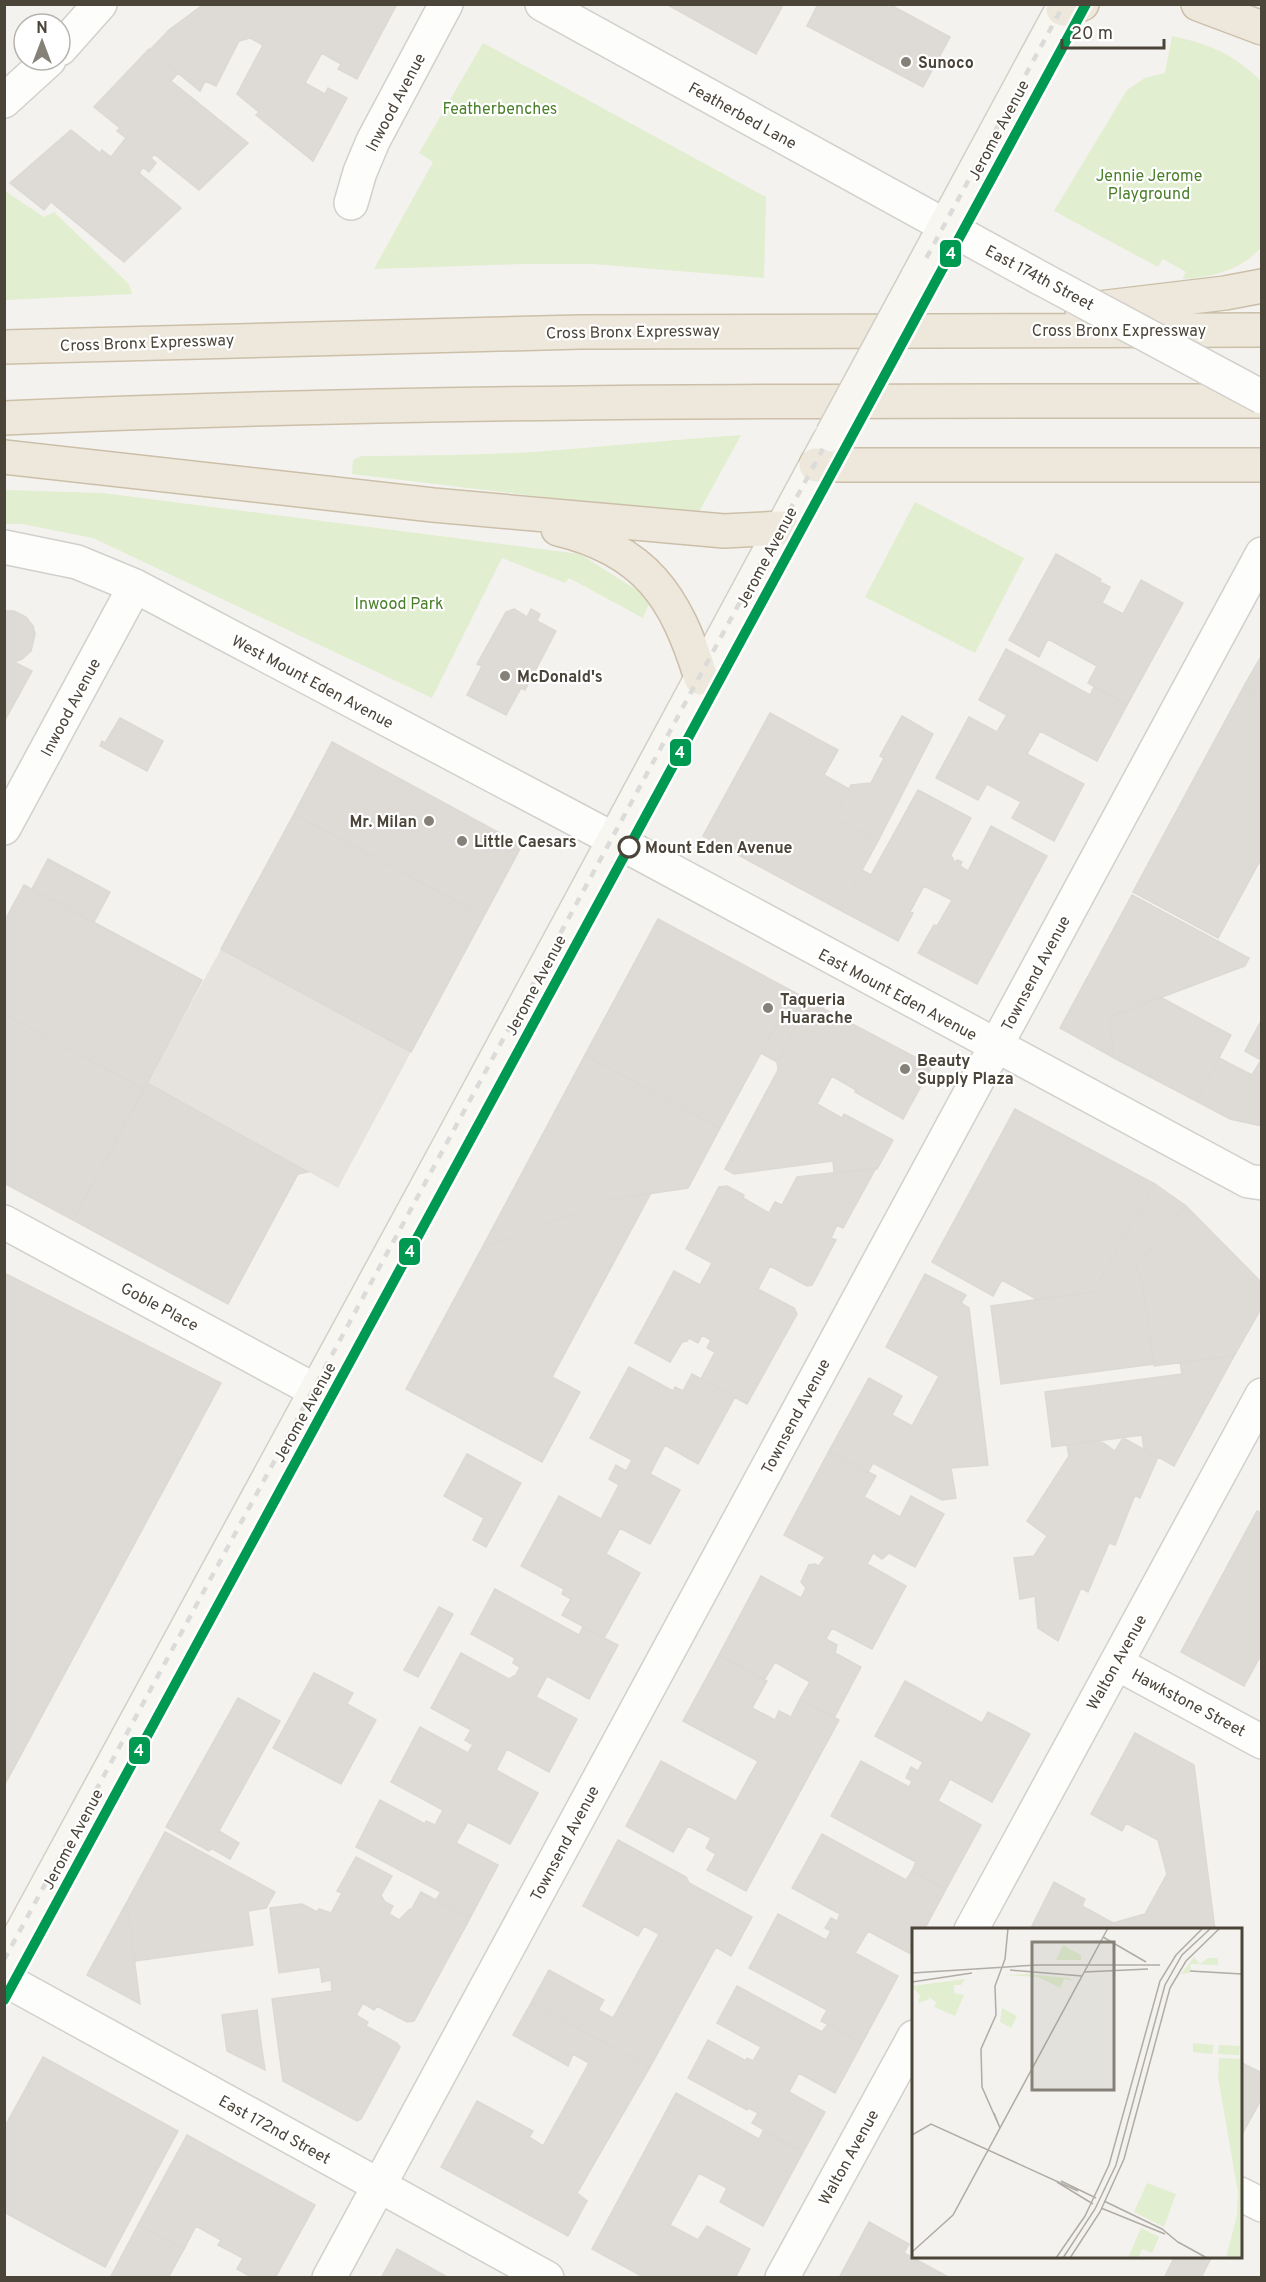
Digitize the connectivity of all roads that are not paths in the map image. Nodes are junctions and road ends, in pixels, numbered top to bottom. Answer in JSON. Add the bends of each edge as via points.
{"nodes":[{"id":1,"x":100,"y":4,"type":"edge"},
{"id":2,"x":446,"y":4,"type":"edge"},
{"id":3,"x":542,"y":4,"type":"edge"},
{"id":4,"x":1198,"y":4,"type":"edge"},
{"id":5,"x":1229,"y":4,"type":"edge"},
{"id":6,"x":1070,"y":6,"type":"edge"},
{"id":7,"x":1262,"y":26,"type":"edge"},
{"id":8,"x":72,"y":35,"type":"edge"},
{"id":9,"x":36,"y":72,"type":"edge"},
{"id":10,"x":4,"y":101,"type":"edge"},
{"id":11,"x":351,"y":203,"type":"dead end"},
{"id":12,"x":945,"y":226,"type":"junction"},
{"id":13,"x":1262,"y":286,"type":"edge"},
{"id":14,"x":920,"y":330,"type":"junction"},
{"id":15,"x":1262,"y":330,"type":"edge"},
{"id":16,"x":4,"y":347,"type":"edge"},
{"id":17,"x":1262,"y":399,"type":"edge"},
{"id":18,"x":4,"y":418,"type":"edge"},
{"id":19,"x":4,"y":457,"type":"edge"},
{"id":20,"x":816,"y":465,"type":"junction"},
{"id":21,"x":1262,"y":465,"type":"edge"},
{"id":22,"x":433,"y":505,"type":"junction"},
{"id":23,"x":782,"y":528,"type":"junction"},
{"id":24,"x":4,"y":547,"type":"edge"},
{"id":25,"x":1262,"y":554,"type":"edge"},
{"id":26,"x":135,"y":586,"type":"junction"},
{"id":27,"x":700,"y":678,"type":"junction"},
{"id":28,"x":4,"y":828,"type":"edge"},
{"id":29,"x":613,"y":839,"type":"junction"},
{"id":30,"x":995,"y":1046,"type":"junction"},
{"id":31,"x":1257,"y":1187,"type":"edge"},
{"id":32,"x":4,"y":1222,"type":"edge"},
{"id":33,"x":316,"y":1391,"type":"junction"},
{"id":34,"x":1262,"y":1395,"type":"edge"},
{"id":35,"x":1116,"y":1663,"type":"junction"},
{"id":36,"x":1262,"y":1742,"type":"edge"},
{"id":37,"x":972,"y":1928,"type":"edge"},
{"id":38,"x":4,"y":1965,"type":"edge"},
{"id":39,"x":4,"y":1979,"type":"edge"},
{"id":40,"x":912,"y":2041,"type":"edge"},
{"id":41,"x":378,"y":2186,"type":"junction"},
{"id":42,"x":1242,"y":2195,"type":"edge"},
{"id":43,"x":1262,"y":2205,"type":"edge"},
{"id":44,"x":328,"y":2277,"type":"edge"},
{"id":45,"x":547,"y":2277,"type":"edge"},
{"id":46,"x":782,"y":2277,"type":"edge"}],
"edges":[{"from":1,"to":8,"type":"street"},
{"from":2,"to":11,"type":"street","name":"Inwood Avenue","via":[[369,149]]},
{"from":3,"to":12,"type":"street","name":"Featherbed Lane"},
{"from":4,"to":7,"type":"highway"},
{"from":5,"to":7,"type":"highway"},
{"from":6,"to":12,"type":"main road","name":"Jerome Avenue"},
{"from":9,"to":10,"type":"street"},
{"from":12,"to":17,"type":"street","name":"East 174th Street","bridge":true},
{"from":12,"to":20,"type":"main road","name":"Jerome Avenue","bridge":true},
{"from":13,"to":14,"type":"highway"},
{"from":14,"to":15,"type":"highway","name":"Cross Bronx Expressway"},
{"from":14,"to":16,"type":"highway","name":"Cross Bronx Expressway","via":[[467,334]]},
{"from":17,"to":18,"type":"highway","via":[[610,402]]},
{"from":19,"to":22,"type":"highway"},
{"from":20,"to":21,"type":"highway"},
{"from":20,"to":23,"type":"main road","name":"Jerome Avenue"},
{"from":22,"to":23,"type":"highway","via":[[724,531]]},
{"from":22,"to":27,"type":"highway","via":[[572,532],[624,556],[651,577],[667,599],[685,633]]},
{"from":23,"to":27,"type":"main road","name":"Jerome Avenue"},
{"from":24,"to":26,"type":"street","name":"West Mount Eden Avenue","via":[[77,562]]},
{"from":25,"to":30,"type":"street","name":"Townsend Avenue"},
{"from":26,"to":28,"type":"street","name":"Inwood Avenue"},
{"from":26,"to":29,"type":"street","name":"West Mount Eden Avenue"},
{"from":27,"to":29,"type":"main road","name":"Jerome Avenue"},
{"from":29,"to":30,"type":"street","name":"East Mount Eden Avenue"},
{"from":29,"to":33,"type":"main road","name":"Jerome Avenue"},
{"from":30,"to":31,"type":"street","name":"East Mount Eden Avenue"},
{"from":30,"to":41,"type":"street","name":"Townsend Avenue"},
{"from":32,"to":33,"type":"street","name":"Goble Place"},
{"from":33,"to":38,"type":"main road","name":"Jerome Avenue"},
{"from":34,"to":35,"type":"street","name":"Walton Avenue"},
{"from":35,"to":36,"type":"street","name":"Hawkstone Street"},
{"from":35,"to":37,"type":"street","name":"Walton Avenue"},
{"from":39,"to":41,"type":"street","name":"East 172nd Street"},
{"from":40,"to":46,"type":"street","name":"Walton Avenue"},
{"from":41,"to":44,"type":"street","name":"Townsend Avenue"},
{"from":41,"to":45,"type":"street","name":"East 172nd Street"},
{"from":42,"to":43,"type":"street"}]}
